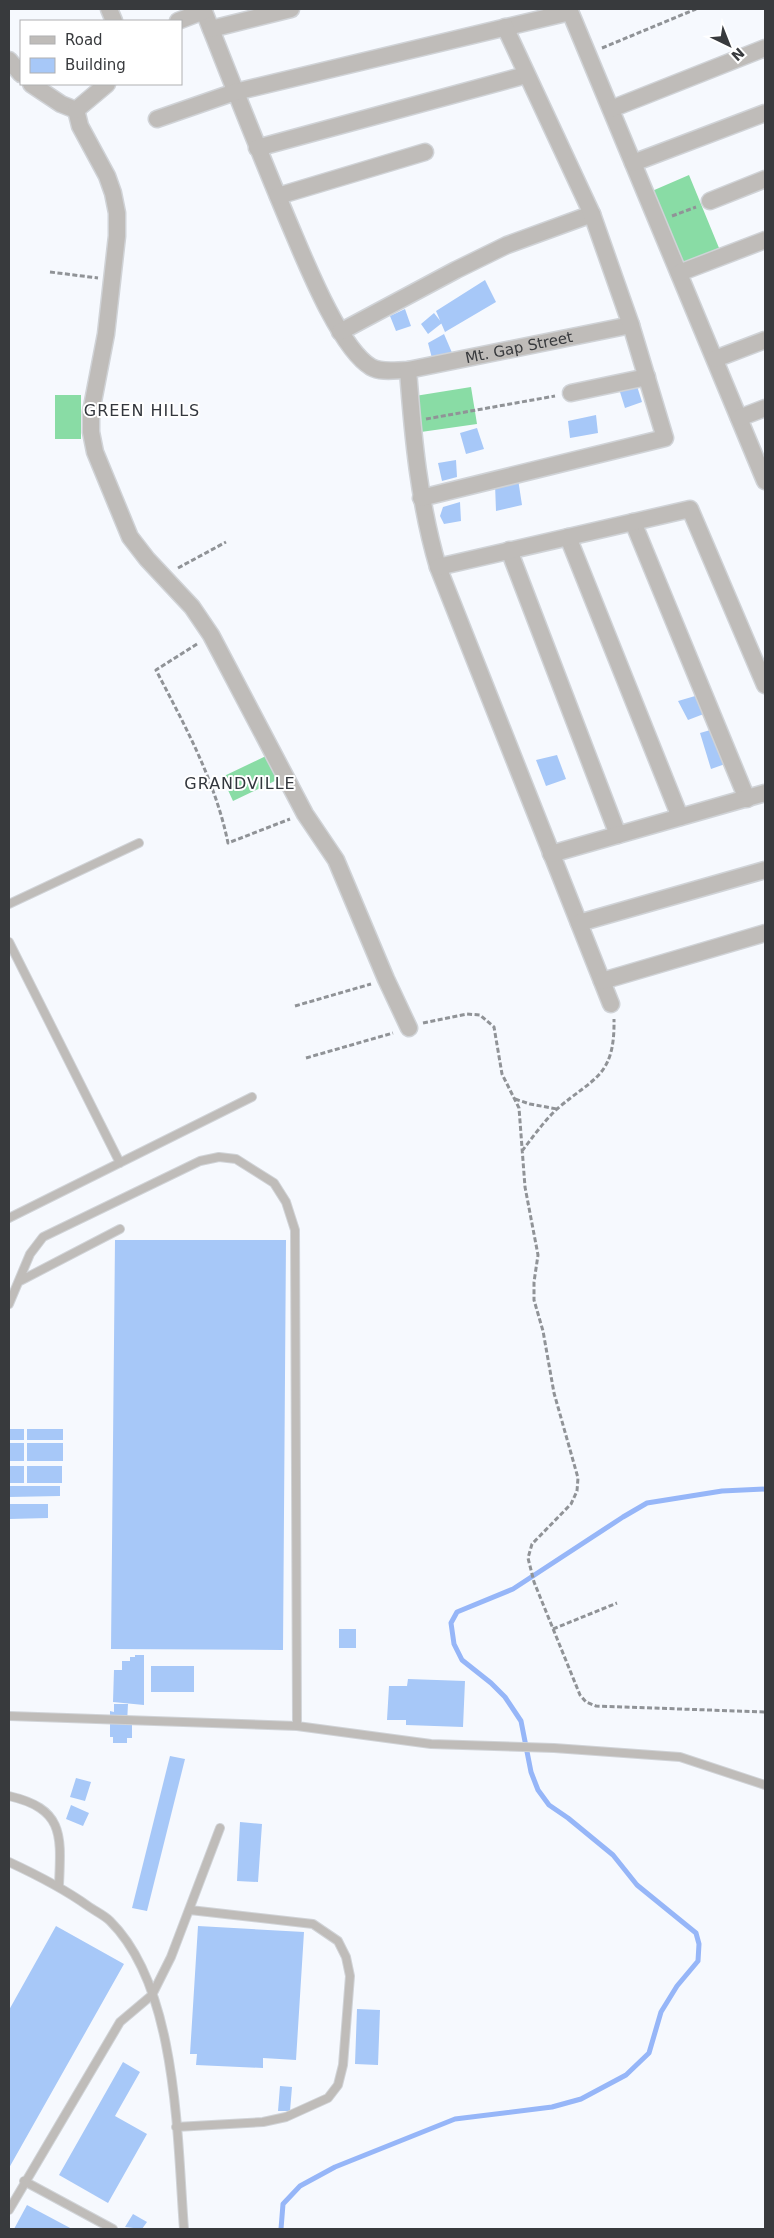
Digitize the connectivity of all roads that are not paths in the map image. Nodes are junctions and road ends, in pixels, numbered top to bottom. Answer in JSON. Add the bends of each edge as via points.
{"nodes":[{"id":1,"x":291,"y":9,"type":"edge"},
{"id":2,"x":203,"y":10,"type":"edge"},
{"id":3,"x":570,"y":11,"type":"edge"},
{"id":4,"x":180,"y":20,"type":"edge"},
{"id":5,"x":505,"y":28,"type":"junction"},
{"id":6,"x":211,"y":29,"type":"junction"},
{"id":7,"x":765,"y":48,"type":"edge"},
{"id":8,"x":9,"y":60,"type":"edge"},
{"id":9,"x":20,"y":73,"type":"edge"},
{"id":10,"x":526,"y":75,"type":"junction"},
{"id":11,"x":32,"y":85,"type":"edge"},
{"id":12,"x":106,"y":85,"type":"edge"},
{"id":13,"x":235,"y":92,"type":"junction"},
{"id":14,"x":611,"y":109,"type":"junction"},
{"id":15,"x":76,"y":110,"type":"junction"},
{"id":16,"x":765,"y":113,"type":"edge"},
{"id":17,"x":157,"y":119,"type":"dead end"},
{"id":18,"x":257,"y":148,"type":"junction"},
{"id":19,"x":425,"y":152,"type":"dead end"},
{"id":20,"x":633,"y":163,"type":"junction"},
{"id":21,"x":765,"y":179,"type":"edge"},
{"id":22,"x":278,"y":196,"type":"junction"},
{"id":23,"x":706,"y":203,"type":"road end"},
{"id":24,"x":592,"y":214,"type":"junction"},
{"id":25,"x":765,"y":240,"type":"edge"},
{"id":26,"x":679,"y":273,"type":"junction"},
{"id":27,"x":631,"y":325,"type":"junction"},
{"id":28,"x":340,"y":332,"type":"junction"},
{"id":29,"x":765,"y":340,"type":"edge"},
{"id":30,"x":715,"y":359,"type":"junction"},
{"id":31,"x":408,"y":370,"type":"junction"},
{"id":32,"x":647,"y":377,"type":"junction"},
{"id":33,"x":571,"y":393,"type":"road end"},
{"id":34,"x":765,"y":408,"type":"edge"},
{"id":35,"x":739,"y":418,"type":"junction"},
{"id":36,"x":765,"y":481,"type":"edge"},
{"id":37,"x":421,"y":498,"type":"junction"},
{"id":38,"x":633,"y":522,"type":"junction"},
{"id":39,"x":568,"y":537,"type":"junction"},
{"id":40,"x":509,"y":550,"type":"junction"},
{"id":41,"x":438,"y":567,"type":"junction"},
{"id":42,"x":764,"y":681,"type":"edge"},
{"id":43,"x":765,"y":793,"type":"edge"},
{"id":44,"x":747,"y":799,"type":"junction"},
{"id":45,"x":680,"y":817,"type":"junction"},
{"id":46,"x":618,"y":835,"type":"junction"},
{"id":47,"x":139,"y":843,"type":"dead end"},
{"id":48,"x":551,"y":854,"type":"junction"},
{"id":49,"x":765,"y":870,"type":"edge"},
{"id":50,"x":9,"y":904,"type":"edge"},
{"id":51,"x":579,"y":923,"type":"junction"},
{"id":52,"x":765,"y":933,"type":"edge"},
{"id":53,"x":9,"y":942,"type":"edge"},
{"id":54,"x":602,"y":982,"type":"junction"},
{"id":55,"x":611,"y":1004,"type":"road end"},
{"id":56,"x":408,"y":1028,"type":"road end"},
{"id":57,"x":252,"y":1097,"type":"dead end"},
{"id":58,"x":120,"y":1163,"type":"junction"},
{"id":59,"x":9,"y":1218,"type":"edge"},
{"id":60,"x":120,"y":1229,"type":"dead end"},
{"id":61,"x":20,"y":1281,"type":"junction"},
{"id":62,"x":9,"y":1304,"type":"edge"},
{"id":63,"x":9,"y":1716,"type":"edge"},
{"id":64,"x":297,"y":1726,"type":"junction"},
{"id":65,"x":765,"y":1785,"type":"edge"},
{"id":66,"x":9,"y":1796,"type":"edge"},
{"id":67,"x":220,"y":1828,"type":"dead end"},
{"id":68,"x":9,"y":1862,"type":"edge"},
{"id":69,"x":59,"y":1885,"type":"junction"},
{"id":70,"x":190,"y":1910,"type":"junction"},
{"id":71,"x":152,"y":1995,"type":"junction"},
{"id":72,"x":176,"y":2127,"type":"junction"},
{"id":73,"x":24,"y":2181,"type":"junction"},
{"id":74,"x":9,"y":2210,"type":"edge"},
{"id":75,"x":114,"y":2229,"type":"edge"},
{"id":76,"x":184,"y":2229,"type":"edge"}],
"edges":[{"from":1,"to":6,"type":"street"},
{"from":2,"to":4,"type":"street"},
{"from":2,"to":6,"type":"street","name":"Mt. Gap Street"},
{"from":3,"to":5,"type":"street"},
{"from":3,"to":14,"type":"street"},
{"from":5,"to":10,"type":"street"},
{"from":5,"to":13,"type":"street"},
{"from":6,"to":13,"type":"street","name":"Mt. Gap Street"},
{"from":7,"to":14,"type":"street"},
{"from":8,"to":9,"type":"street"},
{"from":10,"to":18,"type":"street"},
{"from":10,"to":24,"type":"street"},
{"from":11,"to":15,"type":"street"},
{"from":12,"to":15,"type":"street"},
{"from":13,"to":17,"type":"street"},
{"from":13,"to":18,"type":"street","name":"Mt. Gap Street"},
{"from":14,"to":20,"type":"street"},
{"from":15,"to":56,"type":"street","via":[[80,126],[107,176],[117,213],[106,334],[93,393],[91,432],[95,452],[130,537],[192,607],[305,814],[336,860]]},
{"from":16,"to":20,"type":"street"},
{"from":18,"to":22,"type":"street","name":"Mt. Gap Street"},
{"from":19,"to":22,"type":"street"},
{"from":20,"to":26,"type":"street"},
{"from":21,"to":23,"type":"street"},
{"from":22,"to":28,"type":"street","name":"Mt. Gap Street","via":[[312,277]]},
{"from":24,"to":27,"type":"street"},
{"from":24,"to":28,"type":"street","via":[[507,246]]},
{"from":25,"to":26,"type":"street"},
{"from":26,"to":30,"type":"street"},
{"from":27,"to":31,"type":"street","name":"Mt. Gap Street"},
{"from":27,"to":32,"type":"street"},
{"from":28,"to":31,"type":"street","name":"Mt. Gap Street","via":[[371,368]]},
{"from":29,"to":30,"type":"street"},
{"from":30,"to":35,"type":"street"},
{"from":31,"to":37,"type":"street"},
{"from":32,"to":33,"type":"street"},
{"from":32,"to":37,"type":"street","via":[[665,438]]},
{"from":34,"to":35,"type":"street"},
{"from":35,"to":36,"type":"street"},
{"from":37,"to":41,"type":"street"},
{"from":38,"to":39,"type":"street"},
{"from":38,"to":42,"type":"street","via":[[690,509]]},
{"from":38,"to":44,"type":"street"},
{"from":39,"to":40,"type":"street"},
{"from":39,"to":45,"type":"street"},
{"from":40,"to":41,"type":"street"},
{"from":40,"to":46,"type":"street"},
{"from":41,"to":48,"type":"street"},
{"from":43,"to":44,"type":"street"},
{"from":44,"to":45,"type":"street"},
{"from":45,"to":46,"type":"street"},
{"from":46,"to":48,"type":"street"},
{"from":47,"to":50,"type":"lane"},
{"from":48,"to":51,"type":"street"},
{"from":49,"to":51,"type":"street"},
{"from":51,"to":54,"type":"street"},
{"from":52,"to":54,"type":"street"},
{"from":53,"to":58,"type":"lane"},
{"from":54,"to":55,"type":"street"},
{"from":57,"to":58,"type":"lane"},
{"from":58,"to":59,"type":"lane"},
{"from":60,"to":61,"type":"lane"},
{"from":61,"to":62,"type":"lane"},
{"from":61,"to":64,"type":"lane","via":[[30,1254],[43,1238],[200,1161],[219,1157],[236,1159],[274,1183],[286,1202],[296,1230]]},
{"from":63,"to":64,"type":"lane"},
{"from":64,"to":65,"type":"lane","via":[[413,1742],[680,1757]]},
{"from":66,"to":69,"type":"lane","via":[[26,1800],[46,1811],[56,1827],[60,1846]]},
{"from":67,"to":70,"type":"lane"},
{"from":68,"to":69,"type":"lane"},
{"from":69,"to":71,"type":"lane","via":[[109,1920],[127,1941],[138,1958]]},
{"from":70,"to":71,"type":"lane"},
{"from":70,"to":72,"type":"lane","via":[[313,1924],[338,1942],[346,1957],[350,1976],[344,2065],[338,2085],[328,2098],[286,2117],[263,2122]]},
{"from":71,"to":72,"type":"lane","via":[[170,2063]]},
{"from":71,"to":73,"type":"lane","via":[[120,2022]]},
{"from":72,"to":76,"type":"lane"},
{"from":73,"to":74,"type":"lane"},
{"from":73,"to":75,"type":"lane"}]}
